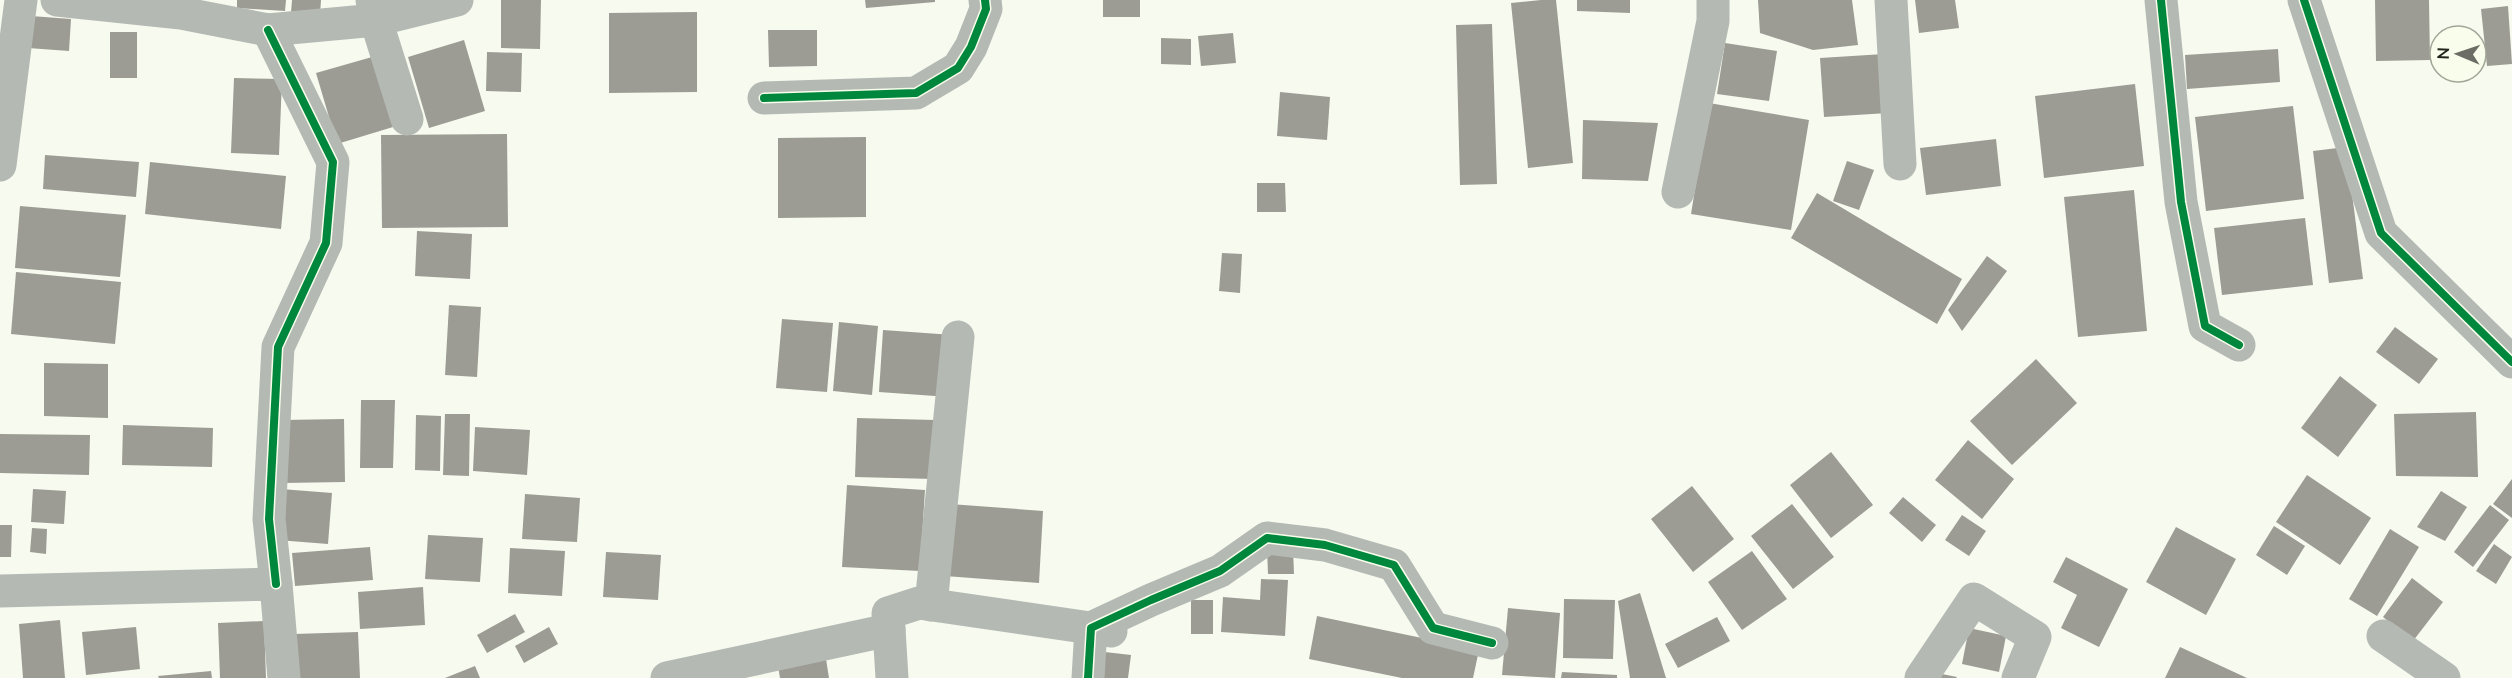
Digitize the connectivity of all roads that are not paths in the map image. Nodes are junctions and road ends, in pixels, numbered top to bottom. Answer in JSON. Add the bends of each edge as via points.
{"nodes":[{"id":1,"x":21,"y":0,"type":"edge"},
{"id":2,"x":57,"y":0,"type":"edge"},
{"id":3,"x":457,"y":0,"type":"edge"},
{"id":4,"x":985,"y":0,"type":"edge"},
{"id":5,"x":1713,"y":0,"type":"edge"},
{"id":6,"x":1891,"y":0,"type":"edge"},
{"id":7,"x":2161,"y":0,"type":"edge"},
{"id":8,"x":2304,"y":0,"type":"edge"},
{"id":9,"x":374,"y":10,"type":"edge"},
{"id":10,"x":268,"y":30,"type":"junction"},
{"id":11,"x":764,"y":98,"type":"dead end"},
{"id":12,"x":407,"y":119,"type":"dead end"},
{"id":13,"x":1900,"y":164,"type":"dead end"},
{"id":14,"x":0,"y":165,"type":"edge"},
{"id":15,"x":1678,"y":192,"type":"dead end"},
{"id":16,"x":958,"y":337,"type":"dead end"},
{"id":17,"x":2239,"y":345,"type":"dead end"},
{"id":18,"x":2512,"y":362,"type":"edge"},
{"id":19,"x":276,"y":584,"type":"junction"},
{"id":20,"x":0,"y":591,"type":"edge"},
{"id":21,"x":931,"y":605,"type":"junction"},
{"id":22,"x":1091,"y":628,"type":"junction"},
{"id":23,"x":889,"y":630,"type":"junction"},
{"id":24,"x":1128,"y":634,"type":"dead end"},
{"id":25,"x":2383,"y":636,"type":"dead end"},
{"id":26,"x":1492,"y":644,"type":"dead end"},
{"id":27,"x":284,"y":678,"type":"edge"},
{"id":28,"x":666,"y":678,"type":"edge"},
{"id":29,"x":892,"y":678,"type":"edge"},
{"id":30,"x":1088,"y":678,"type":"edge"},
{"id":31,"x":1921,"y":678,"type":"edge"},
{"id":32,"x":2018,"y":678,"type":"edge"},
{"id":33,"x":2444,"y":678,"type":"edge"}],
"edges":[{"from":1,"to":14,"type":"street"},
{"from":2,"to":10,"type":"street","via":[[181,13]]},
{"from":3,"to":9,"type":"street"},
{"from":4,"to":11,"type":"street","via":[[986,9],[971,47],[958,68],[916,93]]},
{"from":5,"to":15,"type":"street","via":[[1713,21]]},
{"from":6,"to":13,"type":"street"},
{"from":7,"to":17,"type":"street","via":[[2181,202],[2205,326]]},
{"from":8,"to":18,"type":"street","via":[[2381,233]]},
{"from":9,"to":10,"type":"street"},
{"from":9,"to":12,"type":"street"},
{"from":10,"to":19,"type":"street","via":[[333,162],[326,243],[278,347],[269,519]]},
{"from":16,"to":21,"type":"street"},
{"from":19,"to":20,"type":"street"},
{"from":19,"to":27,"type":"street"},
{"from":21,"to":22,"type":"street"},
{"from":21,"to":23,"type":"street","via":[[919,603],[888,614]]},
{"from":22,"to":24,"type":"street"},
{"from":22,"to":26,"type":"street","via":[[1220,572],[1267,538],[1325,545],[1394,566],[1433,628]]},
{"from":22,"to":30,"type":"street"},
{"from":23,"to":28,"type":"street"},
{"from":23,"to":29,"type":"street"},
{"from":25,"to":33,"type":"street"},
{"from":31,"to":32,"type":"street","via":[[1974,599],[2035,637]]}]}
